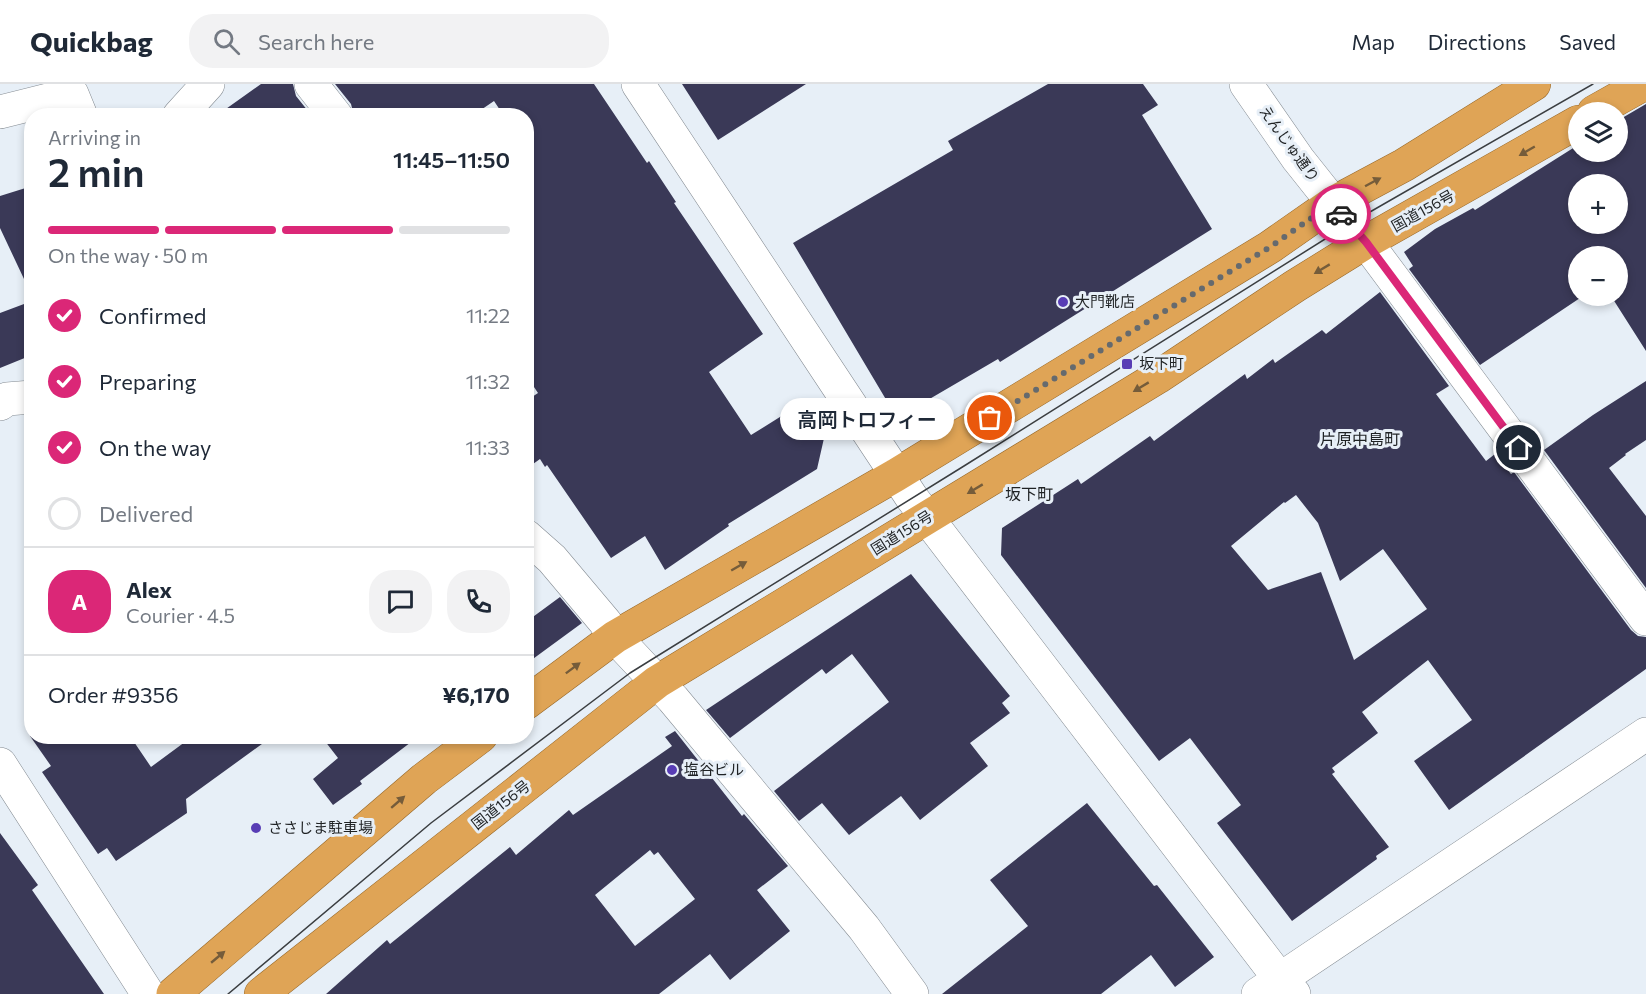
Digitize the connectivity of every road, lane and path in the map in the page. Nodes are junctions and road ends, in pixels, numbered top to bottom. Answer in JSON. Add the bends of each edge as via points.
{"nodes":[{"id":1,"x":208,"y":84,"type":"edge"},
{"id":2,"x":311,"y":84,"type":"edge"},
{"id":3,"x":638,"y":84,"type":"edge"},
{"id":4,"x":1246,"y":84,"type":"edge"},
{"id":5,"x":1534,"y":84,"type":"edge"},
{"id":6,"x":1644,"y":84,"type":"edge"},
{"id":7,"x":1612,"y":102,"type":"edge"},
{"id":8,"x":78,"y":108,"type":"edge"},
{"id":9,"x":186,"y":108,"type":"edge"},
{"id":10,"x":330,"y":108,"type":"edge"},
{"id":11,"x":0,"y":112,"type":"edge"},
{"id":12,"x":1568,"y":128,"type":"edge"},
{"id":13,"x":1333,"y":203,"type":"junction"},
{"id":14,"x":1366,"y":242,"type":"junction"},
{"id":15,"x":24,"y":398,"type":"edge"},
{"id":16,"x":0,"y":404,"type":"edge"},
{"id":17,"x":896,"y":476,"type":"junction"},
{"id":18,"x":927,"y":518,"type":"junction"},
{"id":19,"x":534,"y":543,"type":"edge"},
{"id":20,"x":1646,"y":619,"type":"edge"},
{"id":21,"x":615,"y":637,"type":"junction"},
{"id":22,"x":657,"y":682,"type":"junction"},
{"id":23,"x":534,"y":697,"type":"edge"},
{"id":24,"x":1646,"y":734,"type":"edge"},
{"id":25,"x":470,"y":744,"type":"edge"},
{"id":26,"x":0,"y":764,"type":"edge"},
{"id":27,"x":1277,"y":989,"type":"edge"},
{"id":28,"x":148,"y":994,"type":"edge"},
{"id":29,"x":173,"y":994,"type":"edge"},
{"id":30,"x":261,"y":994,"type":"edge"},
{"id":31,"x":912,"y":994,"type":"edge"}],
"edges":[{"from":1,"to":9,"type":"street"},
{"from":2,"to":10,"type":"street"},
{"from":3,"to":17,"type":"street"},
{"from":4,"to":13,"type":"street","name":"えんじゅ通り"},
{"from":13,"to":5,"type":"highway","one_way":true,"via":[[1404,165]]},
{"from":6,"to":7,"type":"highway"},
{"from":8,"to":11,"type":"street","via":[[72,94]]},
{"from":12,"to":14,"type":"highway","name":"国道156号","one_way":true},
{"from":13,"to":14,"type":"street","name":"えんじゅ通り"},
{"from":13,"to":17,"type":"highway","via":[[1270,247]]},
{"from":14,"to":18,"type":"highway","name":"国道156号","one_way":true,"via":[[1158,377]]},
{"from":14,"to":20,"type":"street","name":"えんじゅ通り"},
{"from":15,"to":16,"type":"street","via":[[7,399]]},
{"from":17,"to":18,"type":"street"},
{"from":21,"to":17,"type":"highway","one_way":true},
{"from":18,"to":22,"type":"highway","name":"国道156号"},
{"from":18,"to":27,"type":"street"},
{"from":19,"to":21,"type":"street","via":[[552,559]]},
{"from":21,"to":22,"type":"street"},
{"from":23,"to":21,"type":"highway","one_way":true},
{"from":22,"to":30,"type":"highway","name":"国道156号"},
{"from":22,"to":31,"type":"street","via":[[864,928]]},
{"from":24,"to":27,"type":"street"},
{"from":29,"to":25,"type":"highway","one_way":true,"via":[[424,779]]},
{"from":26,"to":28,"type":"street"}]}
